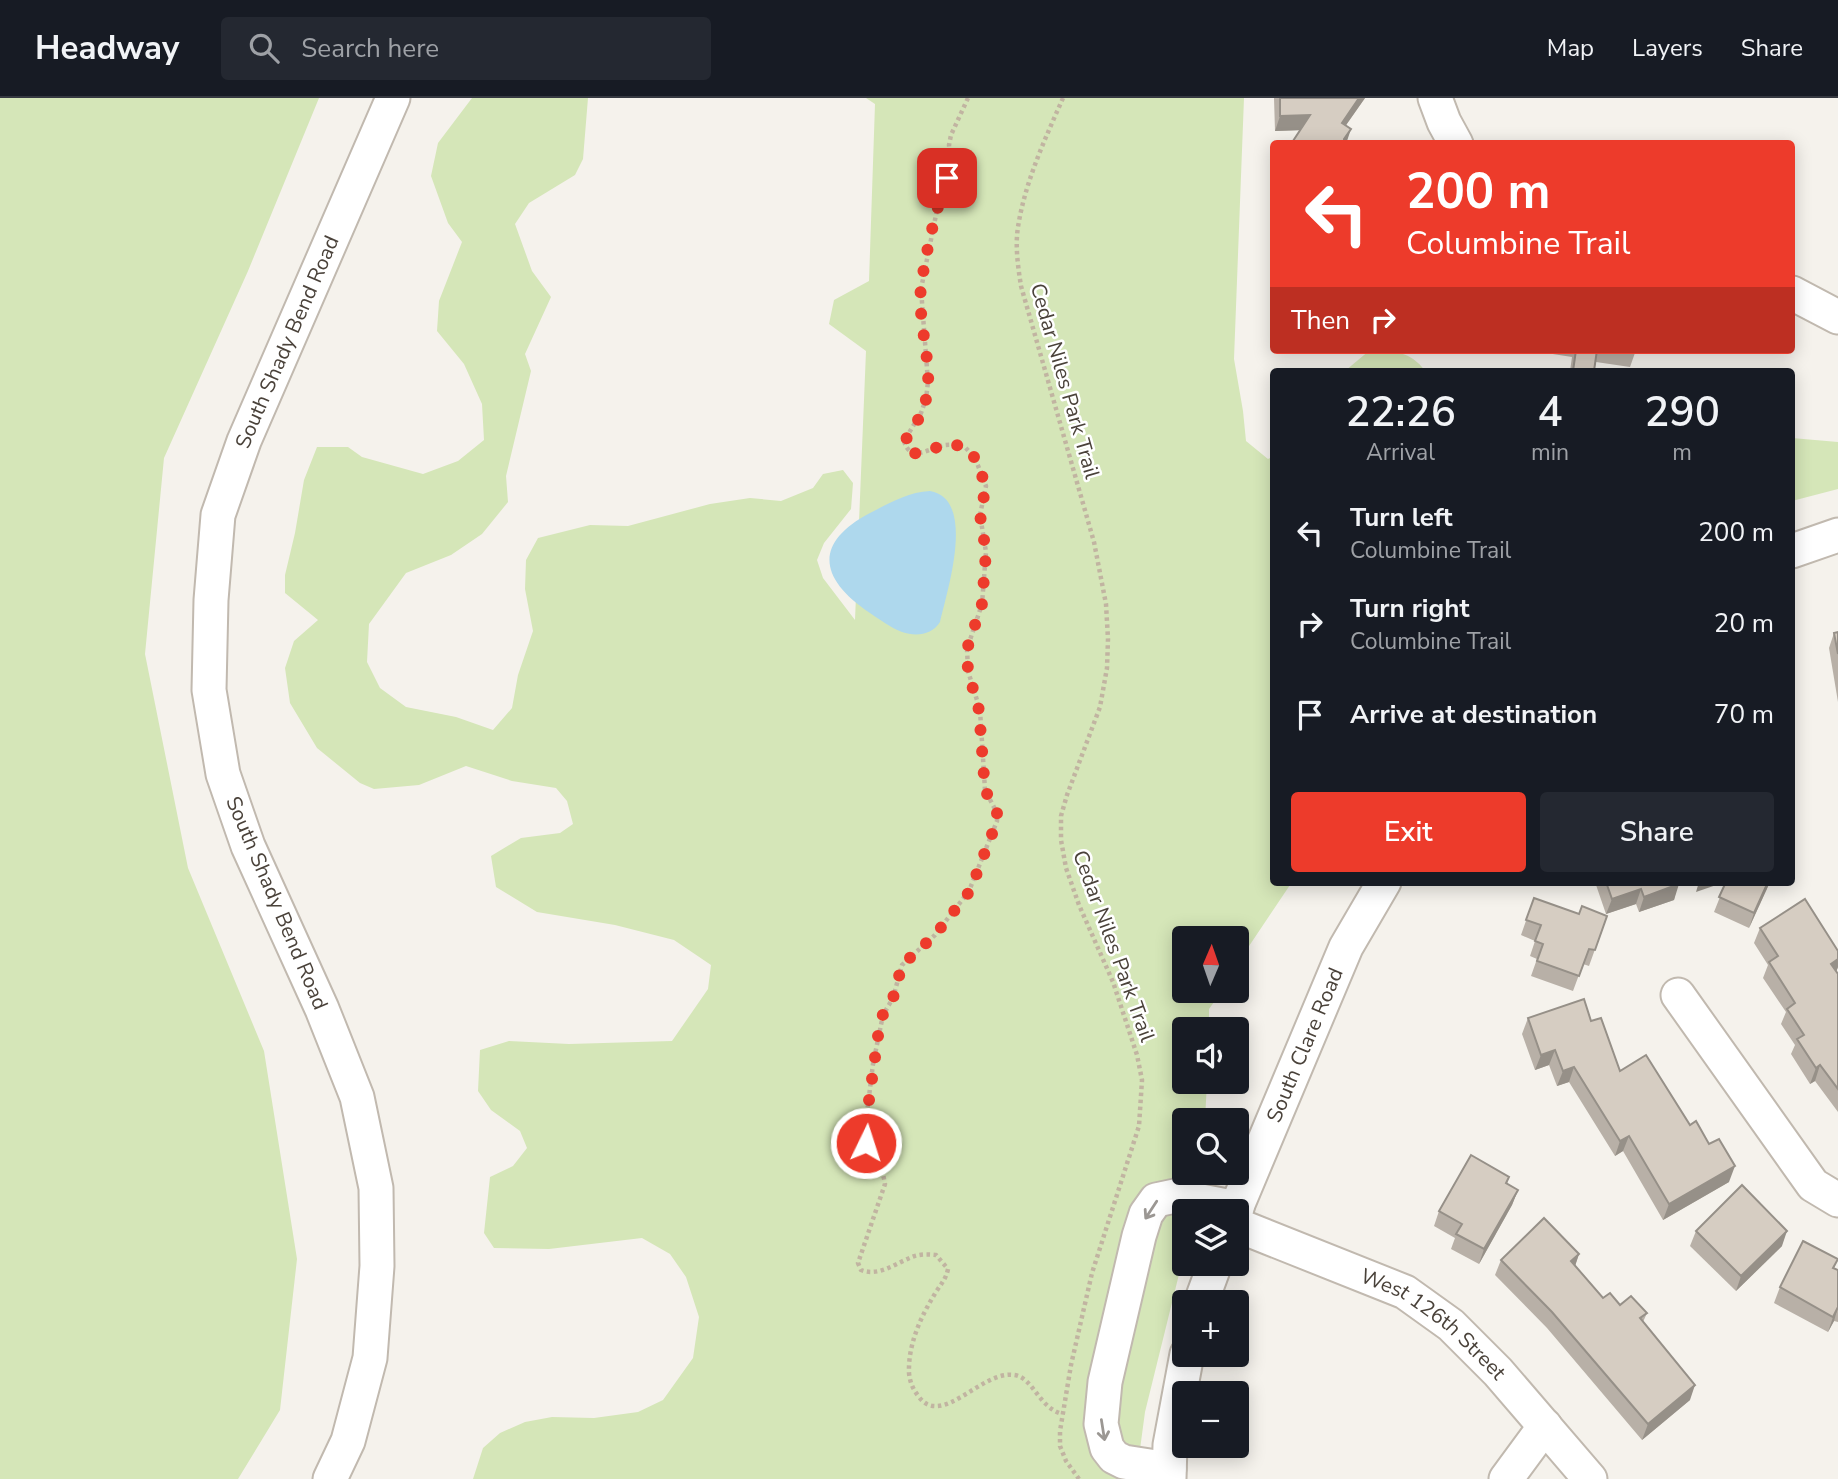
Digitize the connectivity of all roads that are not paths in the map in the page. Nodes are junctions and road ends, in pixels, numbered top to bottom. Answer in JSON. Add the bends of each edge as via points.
{"nodes":[{"id":1,"x":393,"y":98,"type":"edge"},
{"id":2,"x":1436,"y":98,"type":"edge"},
{"id":3,"x":1454,"y":140,"type":"edge"},
{"id":4,"x":1795,"y":295,"type":"edge"},
{"id":5,"x":1838,"y":317,"type":"edge"},
{"id":6,"x":1838,"y":535,"type":"edge"},
{"id":7,"x":1795,"y":550,"type":"edge"},
{"id":8,"x":1382,"y":886,"type":"edge"},
{"id":9,"x":1678,"y":995,"type":"dead end"},
{"id":10,"x":1185,"y":1199,"type":"edge"},
{"id":11,"x":1243,"y":1199,"type":"edge"},
{"id":12,"x":1838,"y":1200,"type":"edge"},
{"id":13,"x":1249,"y":1221,"type":"edge"},
{"id":14,"x":1185,"y":1367,"type":"edge"},
{"id":15,"x":1545,"y":1426,"type":"junction"},
{"id":16,"x":1169,"y":1474,"type":"edge"},
{"id":17,"x":330,"y":1479,"type":"edge"},
{"id":18,"x":1506,"y":1479,"type":"edge"},
{"id":19,"x":1590,"y":1479,"type":"edge"}],
"edges":[{"from":1,"to":17,"type":"street","name":"South Shady Bend Road","via":[[244,441],[218,515],[211,600],[209,690],[223,774],[248,846],[357,1097],[376,1188],[377,1266],[370,1358],[348,1441]]},
{"from":2,"to":3,"type":"street"},
{"from":4,"to":5,"type":"street"},
{"from":6,"to":7,"type":"street"},
{"from":8,"to":11,"type":"street","name":"South Clare Road","via":[[1346,947]]},
{"from":9,"to":12,"type":"street","via":[[1813,1185]]},
{"from":10,"to":16,"type":"street","name":"West 126th Street","one_way":true,"via":[[1156,1200],[1146,1214],[1105,1382],[1101,1424],[1114,1457]]},
{"from":13,"to":15,"type":"street","name":"West 126th Street","via":[[1405,1292],[1451,1325]]},
{"from":14,"to":16,"type":"street"},
{"from":15,"to":18,"type":"street"},
{"from":15,"to":19,"type":"street","name":"West 126th Street"}]}
